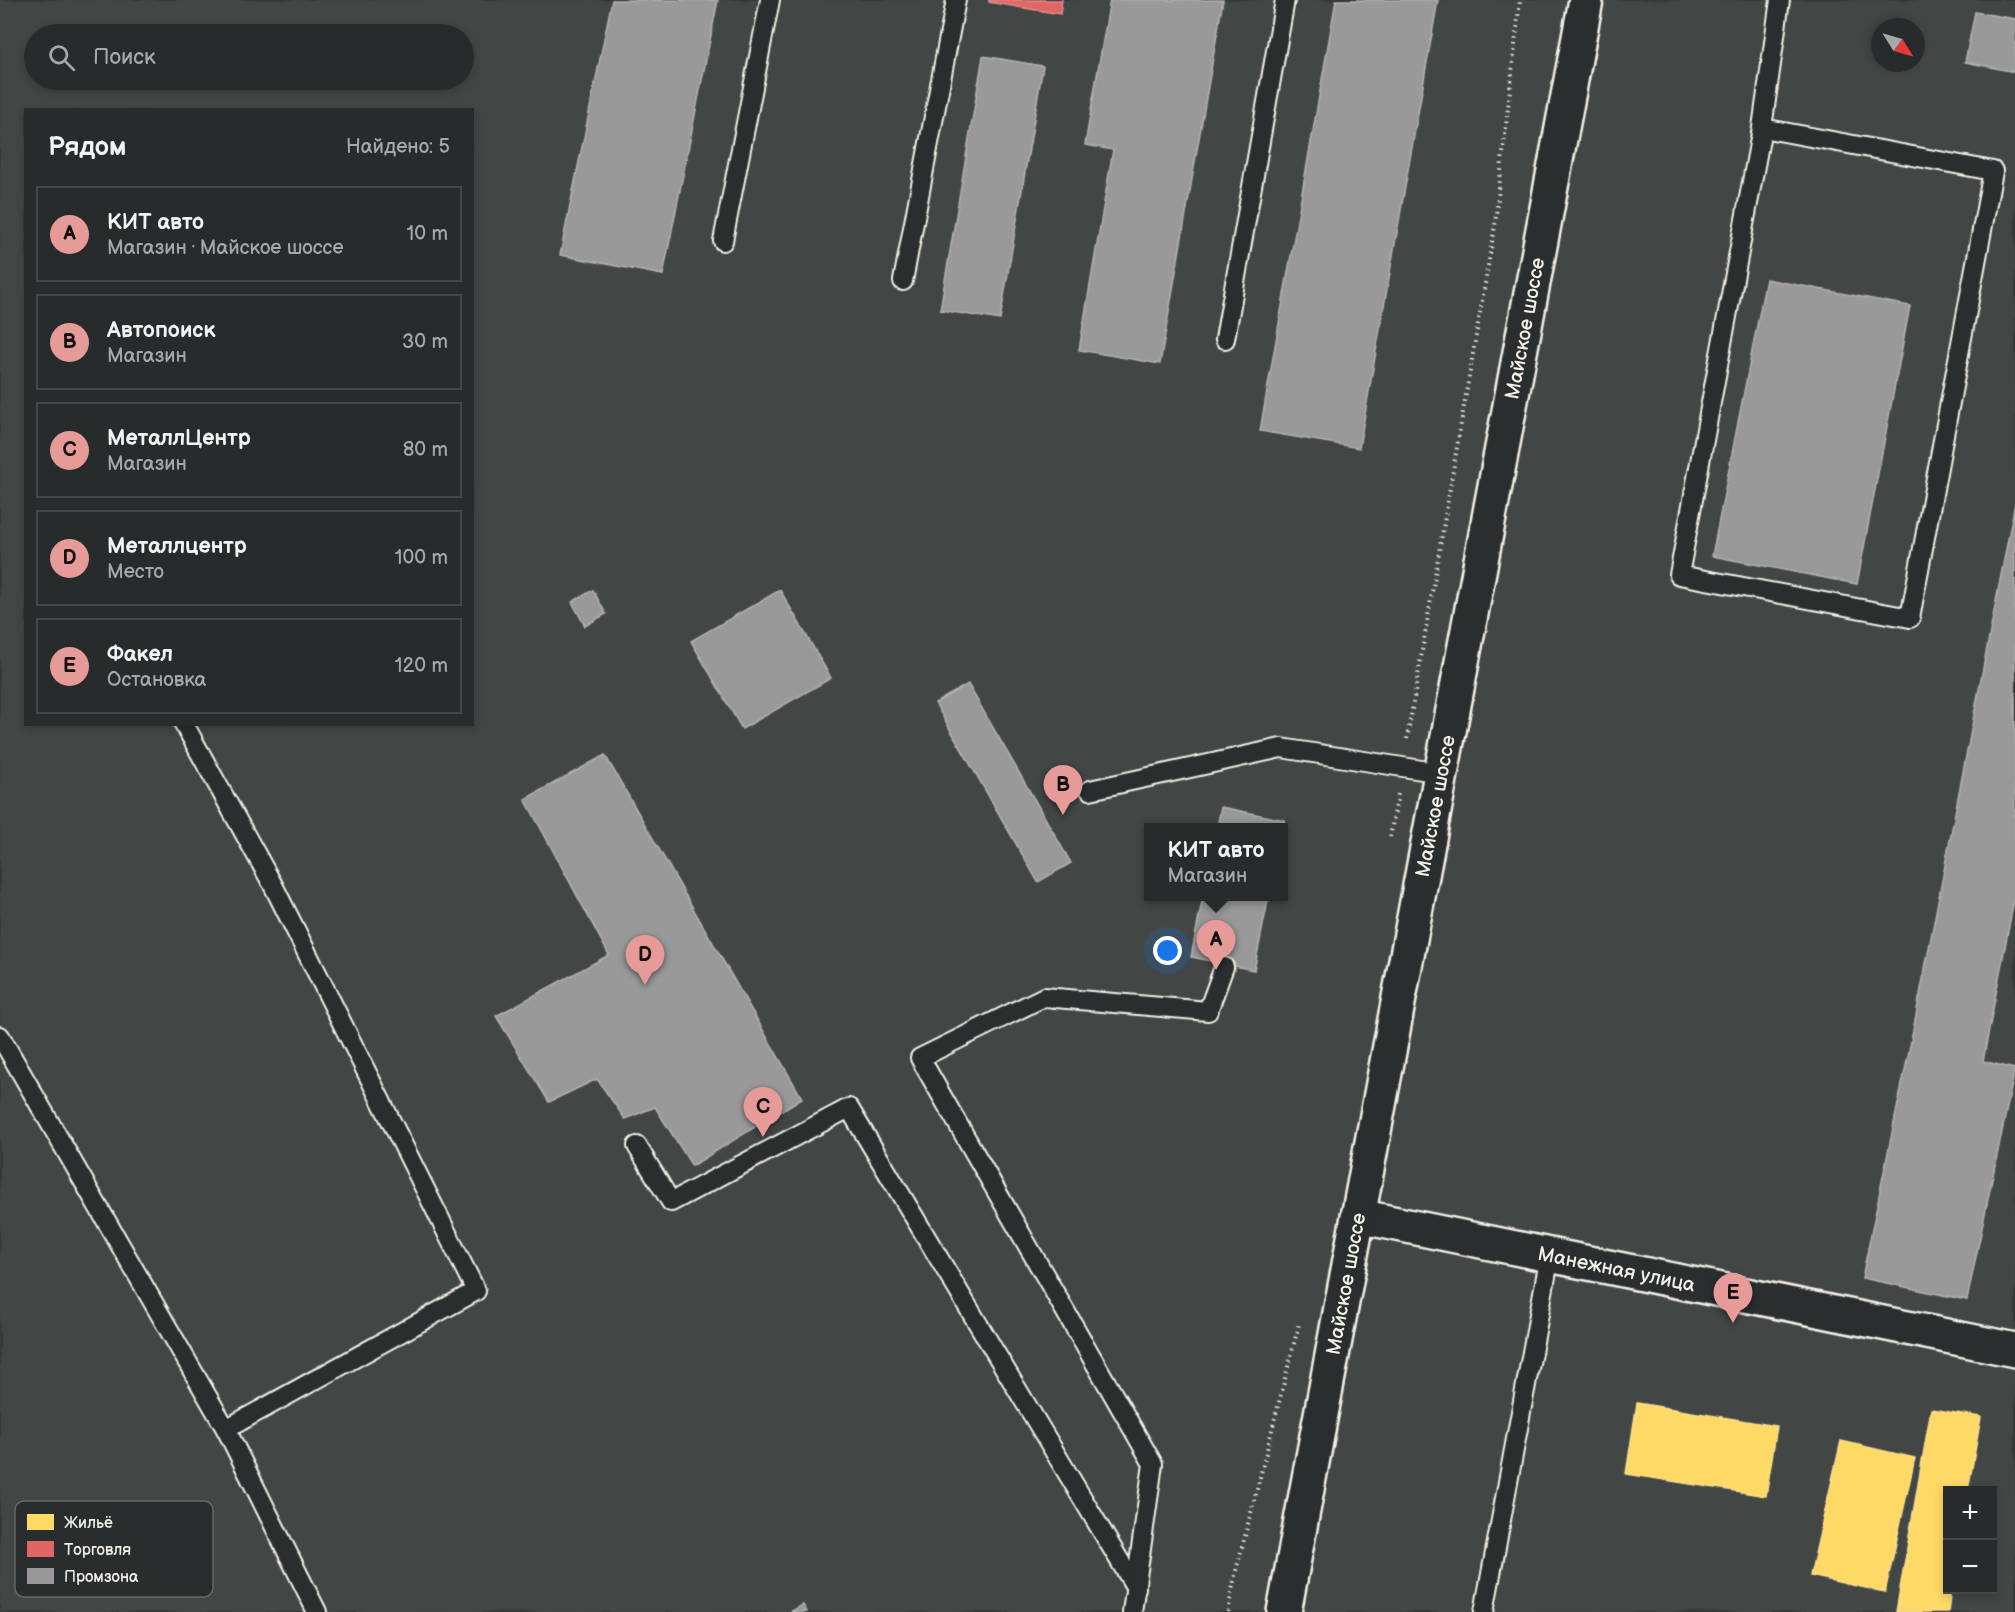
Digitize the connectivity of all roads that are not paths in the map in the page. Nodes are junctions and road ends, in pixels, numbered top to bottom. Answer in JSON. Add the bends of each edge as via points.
{"nodes":[{"id":1,"x":770,"y":0,"type":"edge"},
{"id":2,"x":956,"y":0,"type":"edge"},
{"id":3,"x":1286,"y":0,"type":"edge"},
{"id":4,"x":1587,"y":0,"type":"edge"},
{"id":5,"x":1780,"y":0,"type":"edge"},
{"id":6,"x":1762,"y":128,"type":"junction"},
{"id":7,"x":723,"y":241,"type":"dead end"},
{"id":8,"x":903,"y":281,"type":"dead end"},
{"id":9,"x":1225,"y":339,"type":"dead end"},
{"id":10,"x":185,"y":726,"type":"edge"},
{"id":11,"x":1441,"y":773,"type":"junction"},
{"id":12,"x":1090,"y":790,"type":"dead end"},
{"id":13,"x":1224,"y":967,"type":"dead end"},
{"id":14,"x":0,"y":1036,"type":"edge"},
{"id":15,"x":637,"y":1146,"type":"dead end"},
{"id":16,"x":1358,"y":1216,"type":"junction"},
{"id":17,"x":1550,"y":1255,"type":"junction"},
{"id":18,"x":2015,"y":1350,"type":"edge"},
{"id":19,"x":226,"y":1429,"type":"junction"},
{"id":20,"x":1136,"y":1588,"type":"junction"},
{"id":21,"x":317,"y":1612,"type":"edge"},
{"id":22,"x":1132,"y":1612,"type":"edge"},
{"id":23,"x":1284,"y":1612,"type":"edge"},
{"id":24,"x":1484,"y":1612,"type":"edge"}],
"edges":[{"from":1,"to":7,"type":"lane"},
{"from":2,"to":8,"type":"lane"},
{"from":3,"to":9,"type":"lane"},
{"from":4,"to":11,"type":"street","name":"Майское шоссе"},
{"from":5,"to":6,"type":"lane"},
{"from":6,"to":6,"type":"lane","via":[[1679,575],[1910,618],[1993,171]]},
{"from":10,"to":19,"type":"lane","via":[[273,885],[476,1291]]},
{"from":11,"to":12,"type":"lane","via":[[1281,748]]},
{"from":11,"to":16,"type":"street","name":"Майское шоссе"},
{"from":13,"to":20,"type":"lane","via":[[1208,1011],[1044,997],[920,1058],[1153,1464]]},
{"from":14,"to":19,"type":"lane"},
{"from":15,"to":20,"type":"lane","via":[[671,1202],[849,1108]]},
{"from":16,"to":17,"type":"street","name":"Манежная улица"},
{"from":16,"to":23,"type":"street","name":"Майское шоссе"},
{"from":17,"to":18,"type":"street","name":"Манежная улица"},
{"from":17,"to":24,"type":"lane"},
{"from":19,"to":21,"type":"lane"},
{"from":20,"to":22,"type":"lane"}]}
